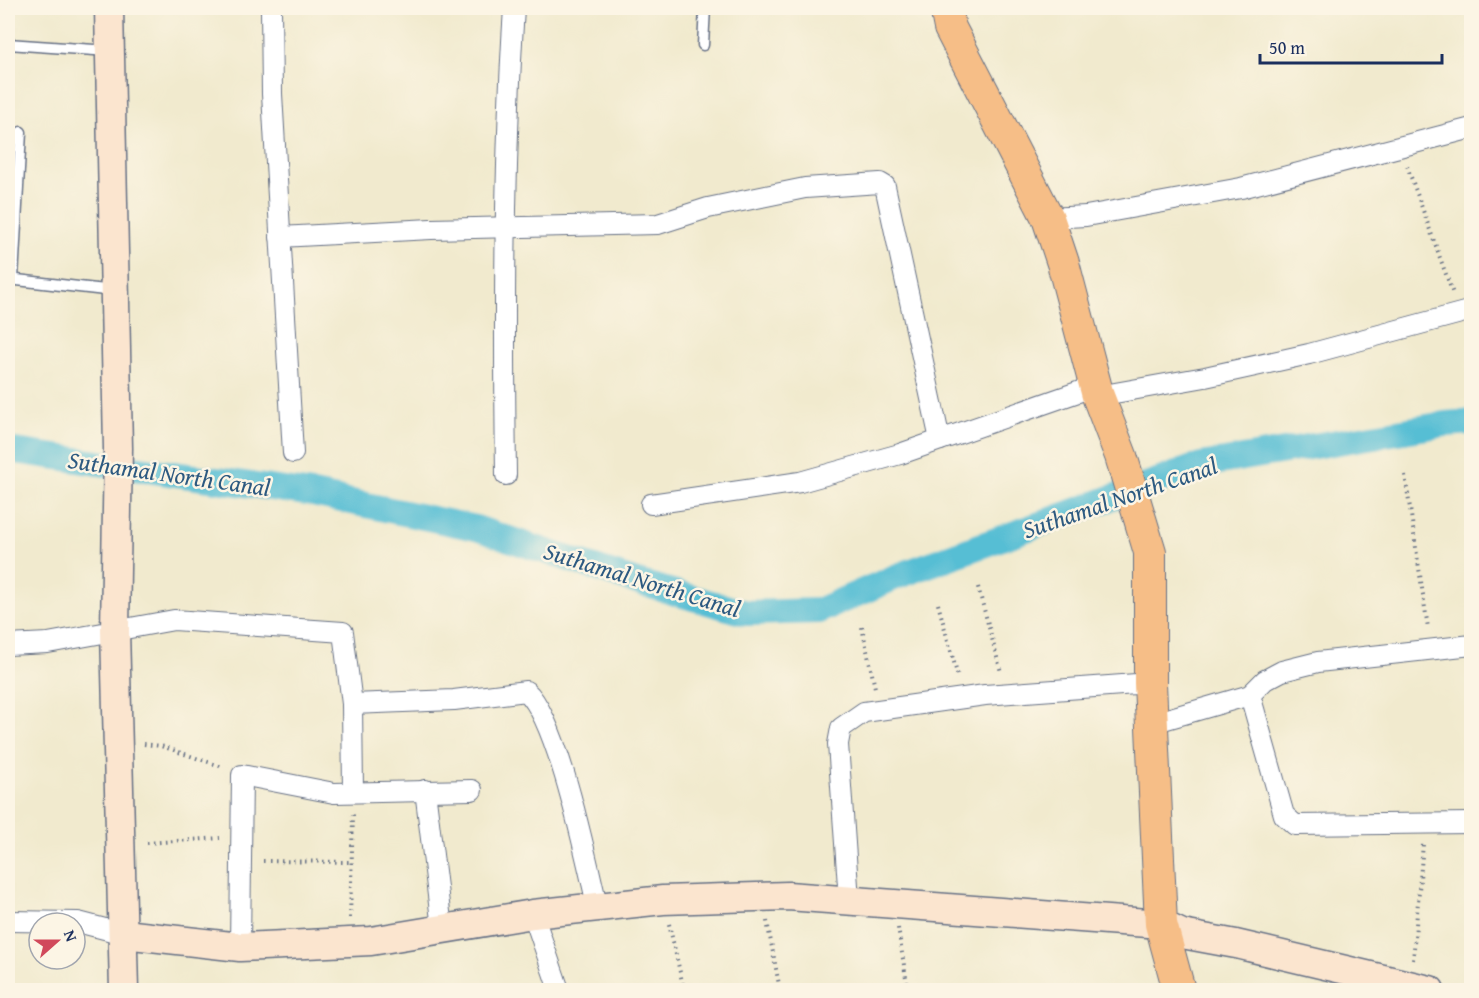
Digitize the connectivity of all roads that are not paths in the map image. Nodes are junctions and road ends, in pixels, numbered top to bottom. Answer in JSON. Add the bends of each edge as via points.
{"nodes":[{"id":1,"x":109,"y":8,"type":"edge"},
{"id":2,"x":271,"y":8,"type":"edge"},
{"id":3,"x":514,"y":8,"type":"edge"},
{"id":4,"x":705,"y":8,"type":"edge"},
{"id":5,"x":946,"y":8,"type":"edge"},
{"id":6,"x":8,"y":44,"type":"edge"},
{"id":7,"x":703,"y":45,"type":"dead end"},
{"id":8,"x":110,"y":51,"type":"junction"},
{"id":9,"x":1472,"y":128,"type":"edge"},
{"id":10,"x":21,"y":132,"type":"dead end"},
{"id":11,"x":1048,"y":218,"type":"junction"},
{"id":12,"x":506,"y":228,"type":"junction"},
{"id":13,"x":280,"y":237,"type":"junction"},
{"id":14,"x":10,"y":279,"type":"edge"},
{"id":15,"x":114,"y":291,"type":"junction"},
{"id":16,"x":1466,"y":312,"type":"edge"},
{"id":17,"x":1096,"y":391,"type":"junction"},
{"id":18,"x":940,"y":440,"type":"junction"},
{"id":19,"x":292,"y":453,"type":"dead end"},
{"id":20,"x":506,"y":475,"type":"dead end"},
{"id":21,"x":651,"y":504,"type":"dead end"},
{"id":22,"x":116,"y":630,"type":"junction"},
{"id":23,"x":8,"y":645,"type":"edge"},
{"id":24,"x":1472,"y":645,"type":"edge"},
{"id":25,"x":1150,"y":683,"type":"junction"},
{"id":26,"x":1250,"y":695,"type":"junction"},
{"id":27,"x":352,"y":704,"type":"junction"},
{"id":28,"x":1153,"y":723,"type":"junction"},
{"id":29,"x":425,"y":790,"type":"junction"},
{"id":30,"x":472,"y":790,"type":"dead end"},
{"id":31,"x":353,"y":792,"type":"junction"},
{"id":32,"x":1472,"y":823,"type":"edge"},
{"id":33,"x":849,"y":900,"type":"junction"},
{"id":34,"x":598,"y":909,"type":"junction"},
{"id":35,"x":533,"y":914,"type":"junction"},
{"id":36,"x":8,"y":921,"type":"edge"},
{"id":37,"x":1161,"y":924,"type":"junction"},
{"id":38,"x":442,"y":928,"type":"junction"},
{"id":39,"x":124,"y":934,"type":"junction"},
{"id":40,"x":240,"y":947,"type":"junction"},
{"id":41,"x":1420,"y":988,"type":"edge"},
{"id":42,"x":124,"y":990,"type":"edge"},
{"id":43,"x":559,"y":990,"type":"edge"},
{"id":44,"x":1179,"y":990,"type":"edge"}],
"edges":[{"from":1,"to":8,"type":"street"},
{"from":2,"to":13,"type":"street"},
{"from":3,"to":12,"type":"street"},
{"from":4,"to":7,"type":"lane"},
{"from":5,"to":11,"type":"main road","via":[[950,28]]},
{"from":6,"to":8,"type":"lane"},
{"from":8,"to":15,"type":"street"},
{"from":9,"to":11,"type":"street","via":[[1230,190],[1086,216]]},
{"from":10,"to":14,"type":"lane"},
{"from":11,"to":17,"type":"main road","via":[[1064,263]]},
{"from":12,"to":13,"type":"street"},
{"from":12,"to":18,"type":"street","via":[[658,224],[708,207],[805,188],[880,183],[885,186]]},
{"from":12,"to":20,"type":"street"},
{"from":13,"to":19,"type":"street"},
{"from":14,"to":15,"type":"lane"},
{"from":15,"to":22,"type":"street","via":[[118,448]]},
{"from":16,"to":17,"type":"street","via":[[1205,377]]},
{"from":17,"to":18,"type":"street"},
{"from":17,"to":25,"type":"main road","via":[[1121,456],[1150,552]]},
{"from":18,"to":21,"type":"street","via":[[800,482]]},
{"from":22,"to":23,"type":"street","via":[[48,643]]},
{"from":22,"to":27,"type":"street","via":[[174,620],[344,632]]},
{"from":22,"to":39,"type":"street"},
{"from":24,"to":26,"type":"street","via":[[1318,662],[1282,671]]},
{"from":25,"to":28,"type":"main road"},
{"from":25,"to":33,"type":"street","via":[[1006,693],[864,712],[841,728],[838,744]]},
{"from":26,"to":28,"type":"street"},
{"from":26,"to":32,"type":"street","via":[[1284,815],[1295,825]]},
{"from":27,"to":31,"type":"street"},
{"from":27,"to":34,"type":"street","via":[[454,700],[526,692],[534,699],[554,746]]},
{"from":28,"to":37,"type":"main road"},
{"from":29,"to":30,"type":"street"},
{"from":29,"to":31,"type":"street"},
{"from":29,"to":38,"type":"street"},
{"from":31,"to":40,"type":"street","via":[[334,793],[242,775]]},
{"from":33,"to":34,"type":"street","via":[[663,900]]},
{"from":33,"to":37,"type":"street"},
{"from":34,"to":35,"type":"street"},
{"from":35,"to":38,"type":"street"},
{"from":35,"to":43,"type":"street"},
{"from":36,"to":39,"type":"street","via":[[78,922]]},
{"from":37,"to":41,"type":"street","via":[[1182,934]]},
{"from":37,"to":44,"type":"main road"},
{"from":38,"to":40,"type":"street","via":[[350,942]]},
{"from":39,"to":40,"type":"street"},
{"from":39,"to":42,"type":"street"}]}
